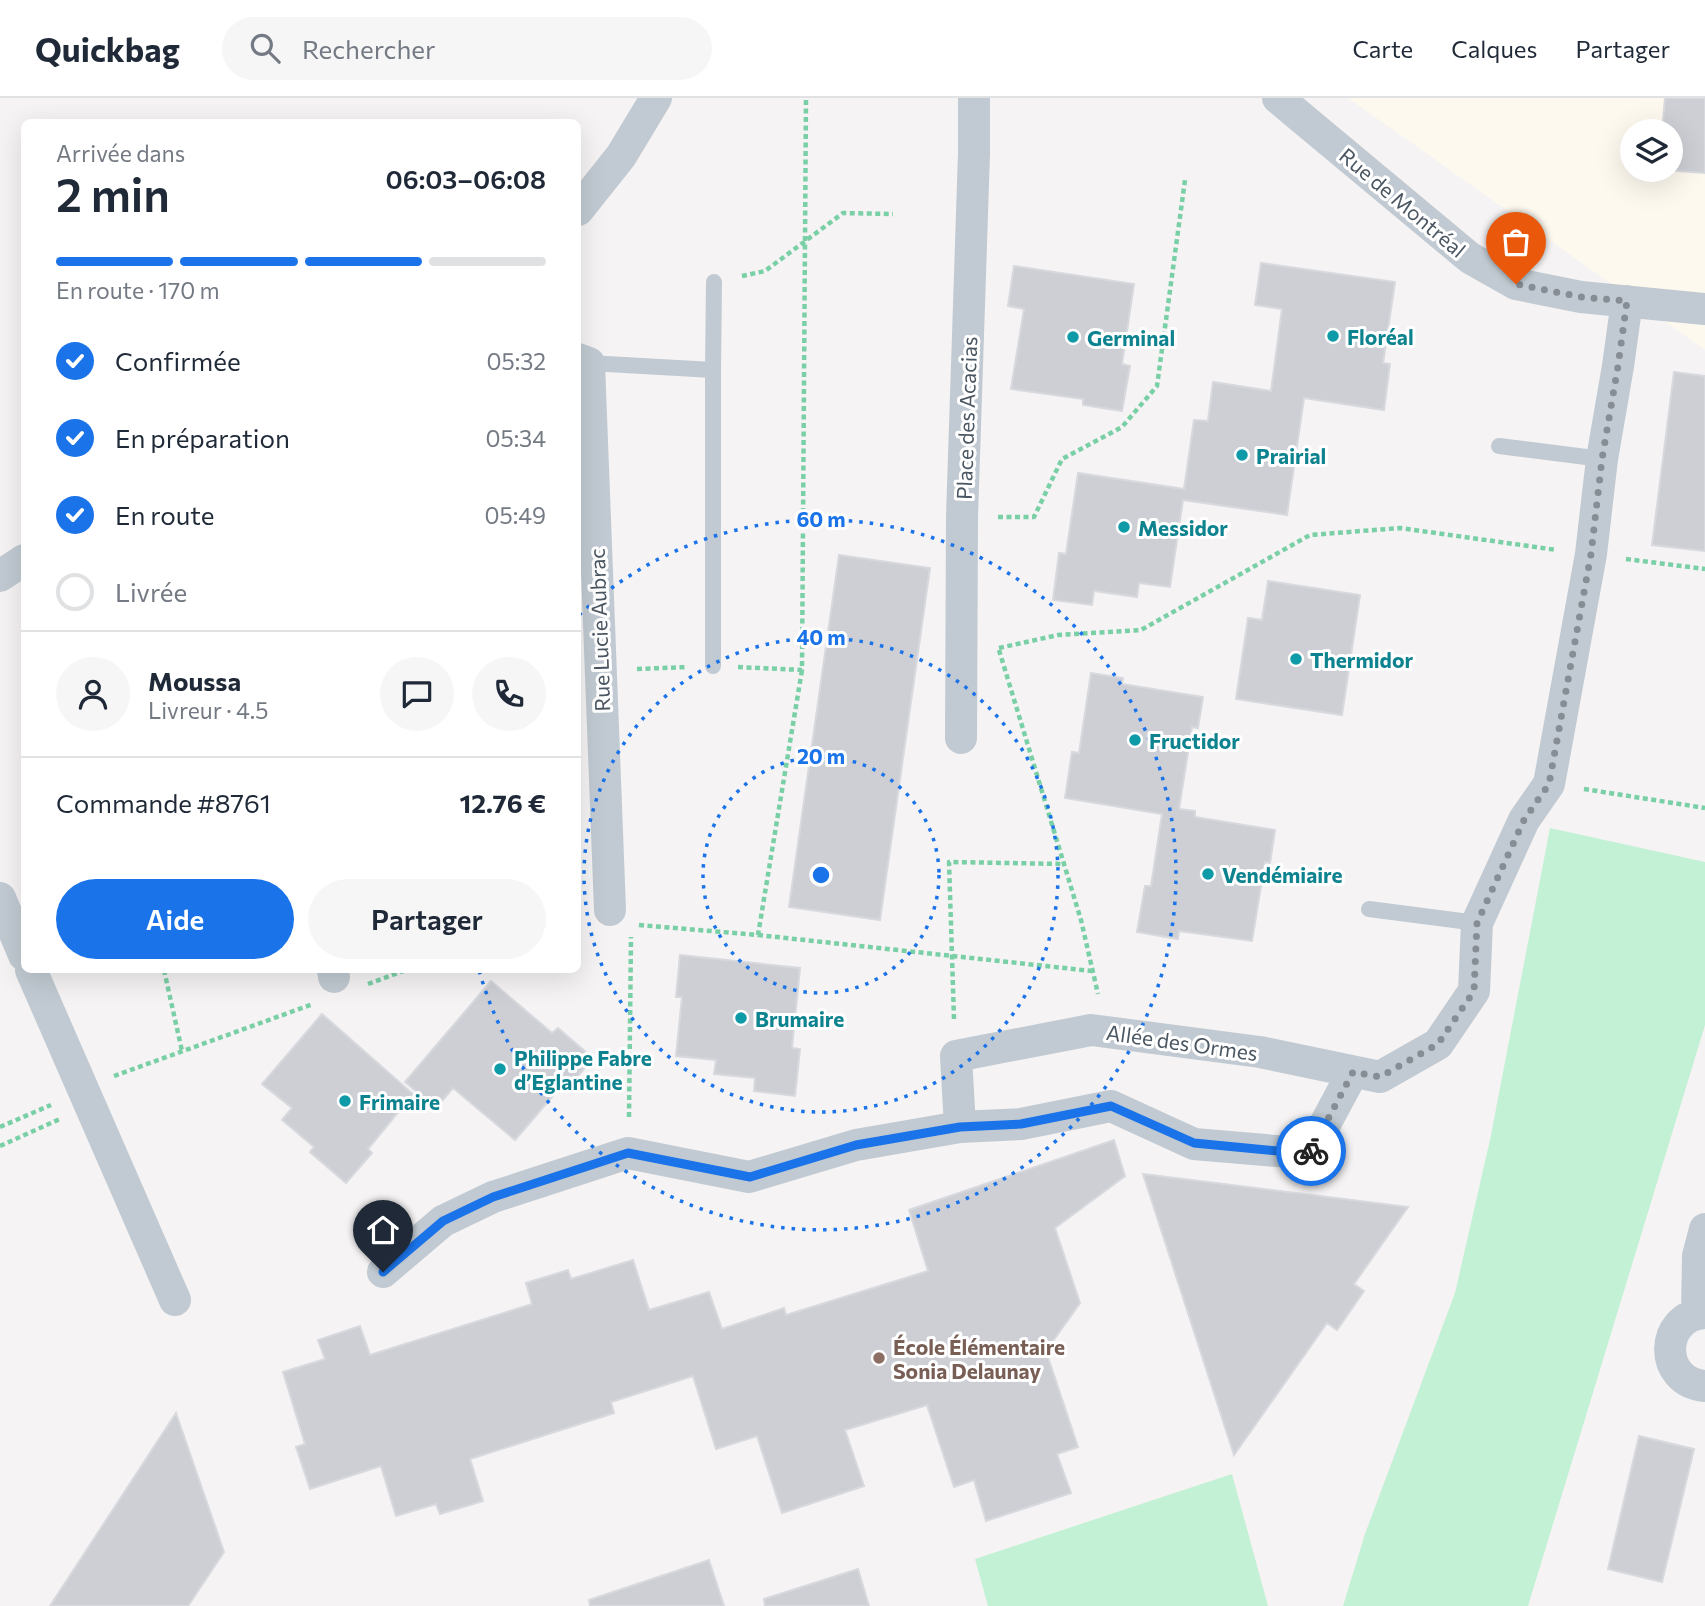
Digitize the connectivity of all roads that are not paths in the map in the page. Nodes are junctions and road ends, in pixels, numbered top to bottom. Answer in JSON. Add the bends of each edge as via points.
{"nodes":[{"id":1,"x":656,"y":98,"type":"edge"},
{"id":2,"x":974,"y":98,"type":"edge"},
{"id":3,"x":1278,"y":98,"type":"edge"},
{"id":4,"x":581,"y":206,"type":"edge"},
{"id":5,"x":714,"y":282,"type":"road end"},
{"id":6,"x":1627,"y":301,"type":"junction"},
{"id":7,"x":1705,"y":309,"type":"edge"},
{"id":8,"x":583,"y":361,"type":"edge"},
{"id":9,"x":713,"y":370,"type":"junction"},
{"id":10,"x":1499,"y":446,"type":"dead end"},
{"id":11,"x":1602,"y":459,"type":"junction"},
{"id":12,"x":21,"y":562,"type":"edge"},
{"id":13,"x":0,"y":576,"type":"edge"},
{"id":14,"x":713,"y":666,"type":"dead end"},
{"id":15,"x":961,"y":738,"type":"dead end"},
{"id":16,"x":0,"y":898,"type":"edge"},
{"id":17,"x":1369,"y":909,"type":"dead end"},
{"id":18,"x":610,"y":911,"type":"road end"},
{"id":19,"x":1477,"y":923,"type":"junction"},
{"id":20,"x":21,"y":948,"type":"edge"},
{"id":21,"x":32,"y":973,"type":"edge"},
{"id":22,"x":1353,"y":1072,"type":"junction"},
{"id":23,"x":960,"y":1127,"type":"junction"},
{"id":24,"x":1705,"y":1229,"type":"edge"},
{"id":25,"x":383,"y":1272,"type":"dead end"},
{"id":26,"x":175,"y":1300,"type":"dead end"},
{"id":27,"x":1701,"y":1314,"type":"edge"},
{"id":28,"x":1705,"y":1386,"type":"edge"}],
"edges":[{"from":1,"to":4,"type":"street","via":[[621,156]]},
{"from":2,"to":15,"type":"street","name":"Place des Acacias"},
{"from":3,"to":6,"type":"street","name":"Rue de Montréal","via":[[1470,258],[1516,284]]},
{"from":5,"to":9,"type":"lane"},
{"from":6,"to":7,"type":"street","name":"Rue de Montréal"},
{"from":6,"to":11,"type":"street","name":"Allée des Ormes"},
{"from":8,"to":9,"type":"lane"},
{"from":8,"to":18,"type":"street","name":"Rue Lucie Aubrac"},
{"from":9,"to":14,"type":"lane"},
{"from":10,"to":11,"type":"lane"},
{"from":11,"to":19,"type":"street","name":"Allée des Ormes","via":[[1591,554],[1549,784],[1524,820]]},
{"from":12,"to":13,"type":"street"},
{"from":16,"to":20,"type":"street"},
{"from":17,"to":19,"type":"lane"},
{"from":19,"to":22,"type":"street","name":"Allée des Ormes","via":[[1474,991],[1438,1044],[1380,1077]]},
{"from":21,"to":26,"type":"street","via":[[76,1094]]},
{"from":22,"to":23,"type":"street","via":[[1310,1152],[1194,1143],[1111,1106],[1021,1124]]},
{"from":22,"to":23,"type":"street","name":"Allée des Ormes","via":[[1260,1052],[1091,1030],[956,1056]]},
{"from":23,"to":25,"type":"street","via":[[856,1145],[750,1177],[628,1153],[493,1197],[443,1221]]},
{"from":24,"to":27,"type":"street","via":[[1698,1256]]},
{"from":27,"to":28,"type":"street","via":[[1675,1330],[1670,1356],[1684,1380]]}]}
